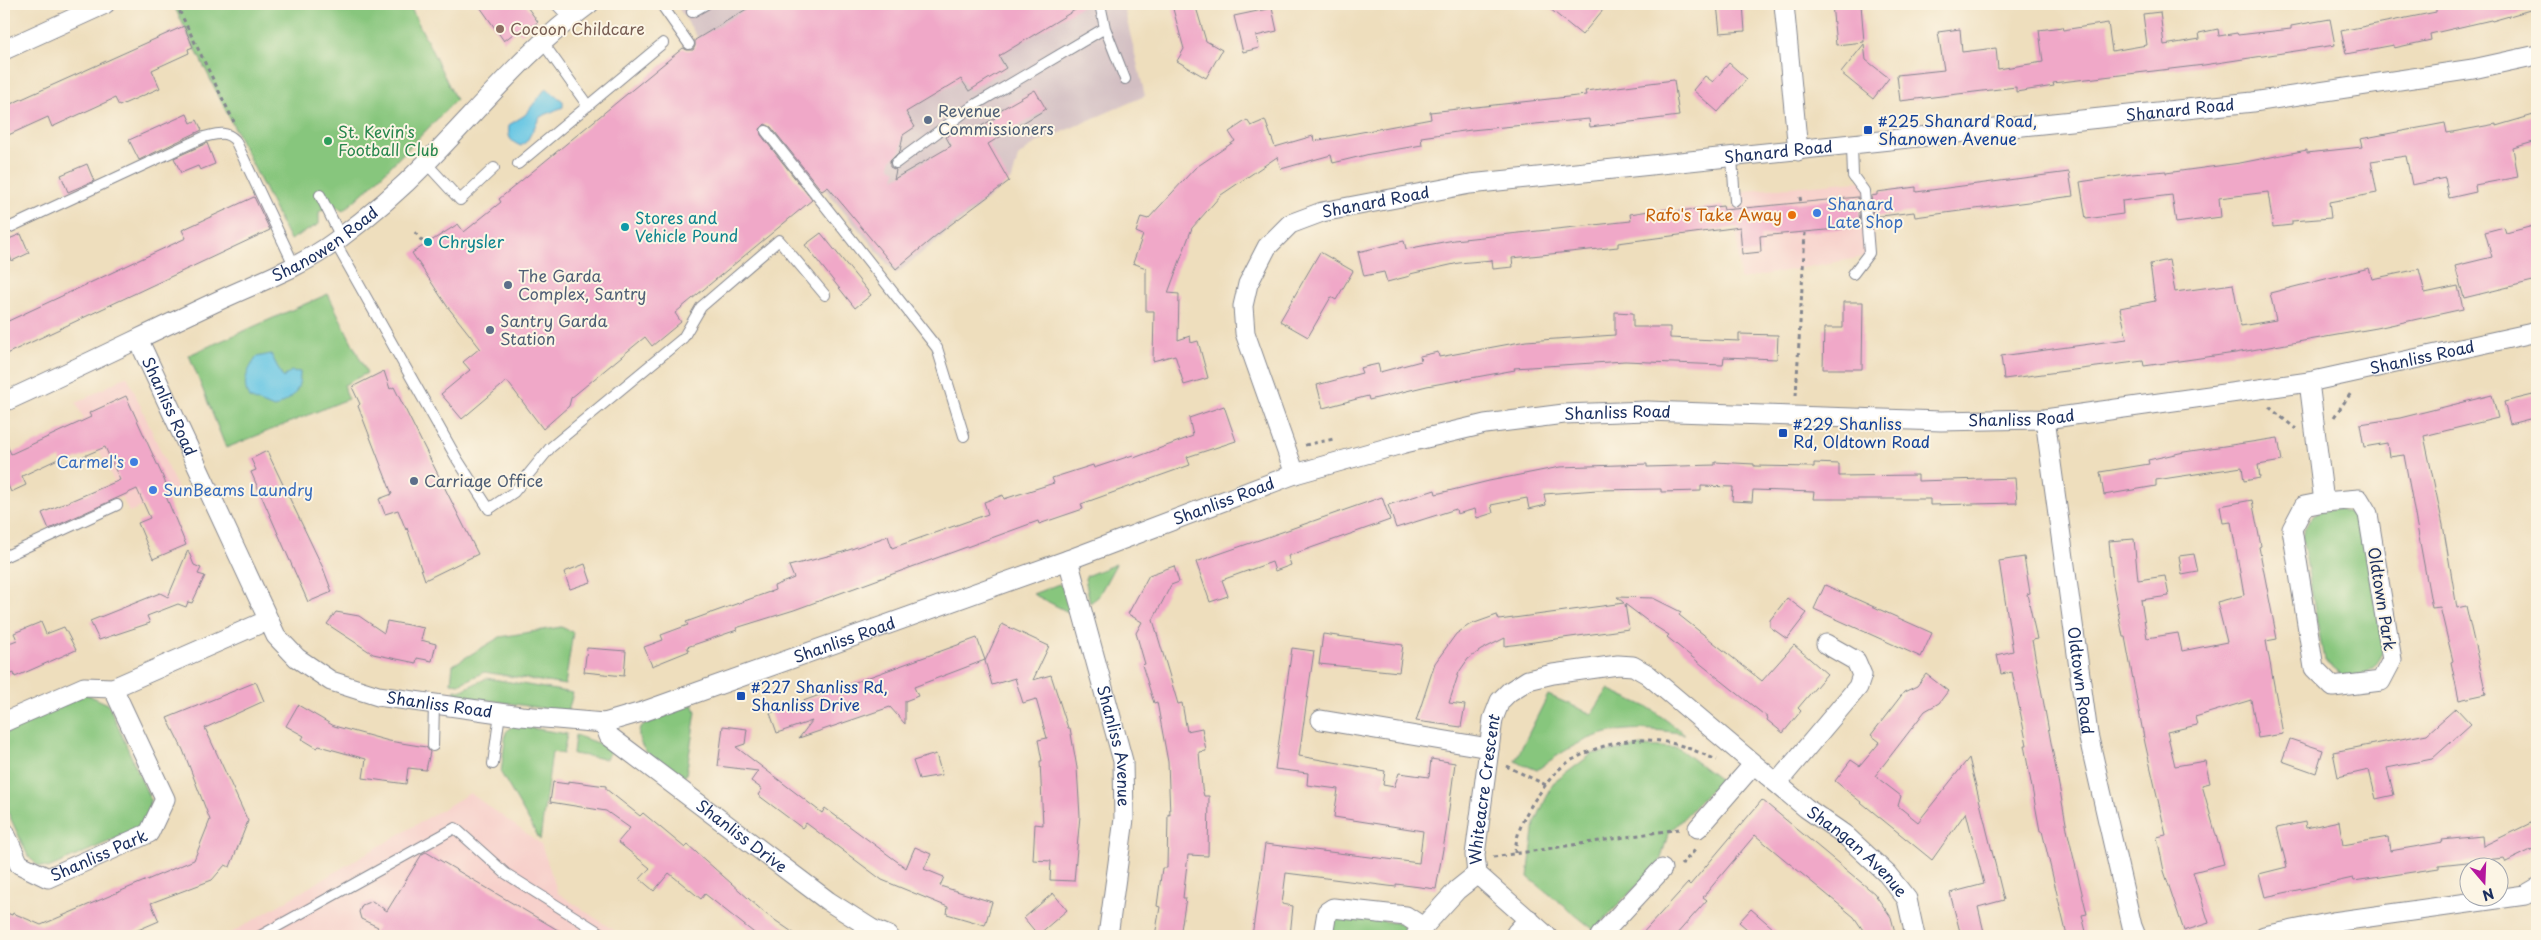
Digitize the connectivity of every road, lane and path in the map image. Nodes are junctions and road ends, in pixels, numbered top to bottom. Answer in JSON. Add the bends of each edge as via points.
{"nodes":[{"id":1,"x":105,"y":4,"type":"edge"},
{"id":2,"x":176,"y":4,"type":"edge"},
{"id":3,"x":556,"y":4,"type":"edge"},
{"id":4,"x":589,"y":4,"type":"edge"},
{"id":5,"x":661,"y":4,"type":"edge"},
{"id":6,"x":706,"y":4,"type":"edge"},
{"id":7,"x":1100,"y":4,"type":"edge"},
{"id":8,"x":1784,"y":4,"type":"edge"},
{"id":9,"x":692,"y":12,"type":"dead end"},
{"id":10,"x":569,"y":18,"type":"junction"},
{"id":11,"x":1105,"y":28,"type":"junction"},
{"id":12,"x":543,"y":43,"type":"junction"},
{"id":13,"x":663,"y":43,"type":"dead end"},
{"id":14,"x":689,"y":44,"type":"dead end"},
{"id":15,"x":4,"y":50,"type":"edge"},
{"id":16,"x":2537,"y":55,"type":"edge"},
{"id":17,"x":1125,"y":79,"type":"dead end"},
{"id":18,"x":588,"y":106,"type":"junction"},
{"id":19,"x":236,"y":125,"type":"dead end"},
{"id":20,"x":766,"y":131,"type":"dead end"},
{"id":21,"x":1852,"y":146,"type":"junction"},
{"id":22,"x":1798,"y":151,"type":"junction"},
{"id":23,"x":1732,"y":158,"type":"junction"},
{"id":24,"x":426,"y":164,"type":"junction"},
{"id":25,"x":518,"y":164,"type":"dead end"},
{"id":26,"x":896,"y":164,"type":"dead end"},
{"id":27,"x":494,"y":168,"type":"dead end"},
{"id":28,"x":320,"y":195,"type":"dead end"},
{"id":29,"x":1800,"y":197,"type":"dead end"},
{"id":30,"x":1735,"y":201,"type":"dead end"},
{"id":31,"x":1801,"y":203,"type":"dead end"},
{"id":32,"x":4,"y":230,"type":"edge"},
{"id":33,"x":415,"y":232,"type":"dead end"},
{"id":34,"x":1805,"y":233,"type":"dead end"},
{"id":35,"x":338,"y":239,"type":"junction"},
{"id":36,"x":425,"y":245,"type":"dead end"},
{"id":37,"x":295,"y":267,"type":"junction"},
{"id":38,"x":1852,"y":274,"type":"dead end"},
{"id":39,"x":825,"y":295,"type":"dead end"},
{"id":40,"x":2537,"y":332,"type":"edge"},
{"id":41,"x":139,"y":341,"type":"junction"},
{"id":42,"x":2309,"y":382,"type":"junction"},
{"id":43,"x":1796,"y":396,"type":"dead end"},
{"id":44,"x":4,"y":402,"type":"edge"},
{"id":45,"x":2045,"y":419,"type":"junction"},
{"id":46,"x":964,"y":436,"type":"dead end"},
{"id":47,"x":1334,"y":439,"type":"dead end"},
{"id":48,"x":1301,"y":446,"type":"dead end"},
{"id":49,"x":1295,"y":474,"type":"junction"},
{"id":50,"x":2324,"y":502,"type":"junction"},
{"id":51,"x":117,"y":505,"type":"dead end"},
{"id":52,"x":4,"y":557,"type":"edge"},
{"id":53,"x":1068,"y":560,"type":"junction"},
{"id":54,"x":268,"y":620,"type":"junction"},
{"id":55,"x":1826,"y":644,"type":"dead end"},
{"id":56,"x":114,"y":688,"type":"junction"},
{"id":57,"x":434,"y":704,"type":"junction"},
{"id":58,"x":500,"y":713,"type":"junction"},
{"id":59,"x":1321,"y":720,"type":"dead end"},
{"id":60,"x":4,"y":722,"type":"edge"},
{"id":61,"x":604,"y":723,"type":"junction"},
{"id":62,"x":433,"y":746,"type":"dead end"},
{"id":63,"x":1724,"y":753,"type":"dead end"},
{"id":64,"x":1494,"y":756,"type":"junction"},
{"id":65,"x":493,"y":764,"type":"dead end"},
{"id":66,"x":1753,"y":765,"type":"junction"},
{"id":67,"x":1776,"y":783,"type":"junction"},
{"id":68,"x":1546,"y":785,"type":"junction"},
{"id":69,"x":1690,"y":828,"type":"junction"},
{"id":70,"x":4,"y":831,"type":"edge"},
{"id":71,"x":1515,"y":853,"type":"junction"},
{"id":72,"x":1487,"y":858,"type":"dead end"},
{"id":73,"x":1662,"y":870,"type":"joint"},
{"id":74,"x":1477,"y":874,"type":"junction"},
{"id":75,"x":2537,"y":888,"type":"edge"},
{"id":76,"x":1529,"y":919,"type":"junction"},
{"id":77,"x":1419,"y":932,"type":"edge"},
{"id":78,"x":1516,"y":933,"type":"dead end"},
{"id":79,"x":260,"y":936,"type":"edge"},
{"id":80,"x":605,"y":936,"type":"edge"},
{"id":81,"x":889,"y":936,"type":"edge"},
{"id":82,"x":1108,"y":936,"type":"edge"},
{"id":83,"x":1322,"y":936,"type":"edge"},
{"id":84,"x":1547,"y":936,"type":"edge"},
{"id":85,"x":1600,"y":936,"type":"edge"},
{"id":86,"x":1915,"y":936,"type":"edge"},
{"id":87,"x":2136,"y":936,"type":"edge"},
{"id":88,"x":2264,"y":936,"type":"edge"}],
"edges":[{"from":1,"to":15,"type":"street"},
{"from":2,"to":19,"type":"path"},
{"from":3,"to":10,"type":"lane"},
{"from":4,"to":10,"type":"street","name":"Shanowen Road"},
{"from":5,"to":14,"type":"lane"},
{"from":6,"to":9,"type":"lane"},
{"from":7,"to":11,"type":"lane"},
{"from":8,"to":22,"type":"street"},
{"from":10,"to":12,"type":"street","name":"Shanowen Road"},
{"from":11,"to":17,"type":"lane"},
{"from":11,"to":26,"type":"lane","via":[[973,106]]},
{"from":12,"to":18,"type":"lane"},
{"from":12,"to":24,"type":"street","name":"Shanowen Road"},
{"from":13,"to":18,"type":"lane"},
{"from":16,"to":21,"type":"street","name":"Shanard Road","via":[[2473,69],[2253,102]]},
{"from":18,"to":25,"type":"lane"},
{"from":20,"to":46,"type":"lane","via":[[937,348]]},
{"from":21,"to":22,"type":"street","name":"Shanard Road"},
{"from":21,"to":38,"type":"lane","via":[[1853,176],[1864,191],[1869,253]]},
{"from":22,"to":23,"type":"street","name":"Shanard Road"},
{"from":23,"to":30,"type":"lane"},
{"from":23,"to":49,"type":"street","name":"Shanard Road","via":[[1470,184],[1360,203],[1290,224],[1267,247],[1256,266],[1243,306],[1245,333]]},
{"from":24,"to":27,"type":"lane","via":[[460,200]]},
{"from":24,"to":35,"type":"street","name":"Shanowen Road"},
{"from":28,"to":35,"type":"lane"},
{"from":29,"to":31,"type":"path"},
{"from":32,"to":37,"type":"lane","via":[[204,137],[229,134],[236,140]]},
{"from":33,"to":36,"type":"path"},
{"from":34,"to":43,"type":"path"},
{"from":35,"to":37,"type":"street","name":"Shanowen Road"},
{"from":35,"to":39,"type":"lane","via":[[457,460],[490,510],[514,492],[550,448],[683,338],[701,307],[779,240]]},
{"from":37,"to":41,"type":"street","name":"Shanowen Road"},
{"from":40,"to":42,"type":"street","name":"Shanliss Road"},
{"from":41,"to":44,"type":"street","name":"Shanowen Road"},
{"from":41,"to":54,"type":"street","name":"Shanliss Road"},
{"from":42,"to":45,"type":"street","name":"Shanliss Road"},
{"from":42,"to":50,"type":"street"},
{"from":45,"to":49,"type":"street","name":"Shanliss Road","via":[[1921,421],[1647,411],[1564,414],[1485,424]]},
{"from":45,"to":87,"type":"street","name":"Oldtown Road","via":[[2088,734]]},
{"from":47,"to":48,"type":"path"},
{"from":49,"to":53,"type":"street","name":"Shanliss Road"},
{"from":50,"to":50,"type":"street","name":"Oldtown Park","via":[[2304,506],[2292,528],[2314,668],[2333,687],[2381,681],[2392,660],[2368,514],[2359,499]]},
{"from":51,"to":52,"type":"lane"},
{"from":53,"to":61,"type":"street","name":"Shanliss Road"},
{"from":53,"to":82,"type":"street","name":"Shanliss Avenue","via":[[1123,761],[1124,819]]},
{"from":54,"to":56,"type":"street"},
{"from":54,"to":57,"type":"street","name":"Shanliss Road","via":[[276,636],[297,658],[330,682],[378,696]]},
{"from":55,"to":67,"type":"street","via":[[1856,661],[1862,675],[1858,688]]},
{"from":56,"to":60,"type":"street","via":[[84,687]]},
{"from":56,"to":70,"type":"street","name":"Shanliss Park","via":[[165,799],[149,832],[48,878],[20,864]]},
{"from":57,"to":58,"type":"street","name":"Shanliss Road"},
{"from":57,"to":62,"type":"lane"},
{"from":58,"to":61,"type":"street","name":"Shanliss Road"},
{"from":58,"to":65,"type":"lane"},
{"from":59,"to":64,"type":"street"},
{"from":61,"to":81,"type":"street","name":"Shanliss Drive","via":[[609,736],[828,901]]},
{"from":63,"to":68,"type":"path","via":[[1718,760],[1666,741],[1621,742],[1596,748],[1573,759]]},
{"from":64,"to":66,"type":"street","name":"Whiteacre Crescent","via":[[1493,719],[1500,701],[1509,692],[1528,680],[1618,665],[1633,666],[1647,674]]},
{"from":64,"to":68,"type":"path"},
{"from":64,"to":74,"type":"street","name":"Whiteacre Crescent","via":[[1475,855]]},
{"from":66,"to":67,"type":"street","name":"Whiteacre Crescent"},
{"from":66,"to":69,"type":"street"},
{"from":67,"to":86,"type":"street","name":"Shangan Avenue","via":[[1845,835],[1888,874],[1906,899]]},
{"from":68,"to":71,"type":"path","via":[[1528,809]]},
{"from":69,"to":71,"type":"path"},
{"from":69,"to":73,"type":"path","via":[[1699,846],[1672,874]]},
{"from":71,"to":72,"type":"path"},
{"from":73,"to":85,"type":"street"},
{"from":74,"to":76,"type":"street","name":"Whiteacre Crescent"},
{"from":74,"to":77,"type":"street","via":[[1457,890]]},
{"from":75,"to":88,"type":"street","via":[[2525,895],[2333,922]]},
{"from":76,"to":78,"type":"street"},
{"from":76,"to":84,"type":"street","name":"Whiteacre Crescent"},
{"from":77,"to":83,"type":"street","via":[[1406,916],[1333,908],[1327,912]]},
{"from":79,"to":80,"type":"lane","via":[[455,828],[505,873]]}]}
